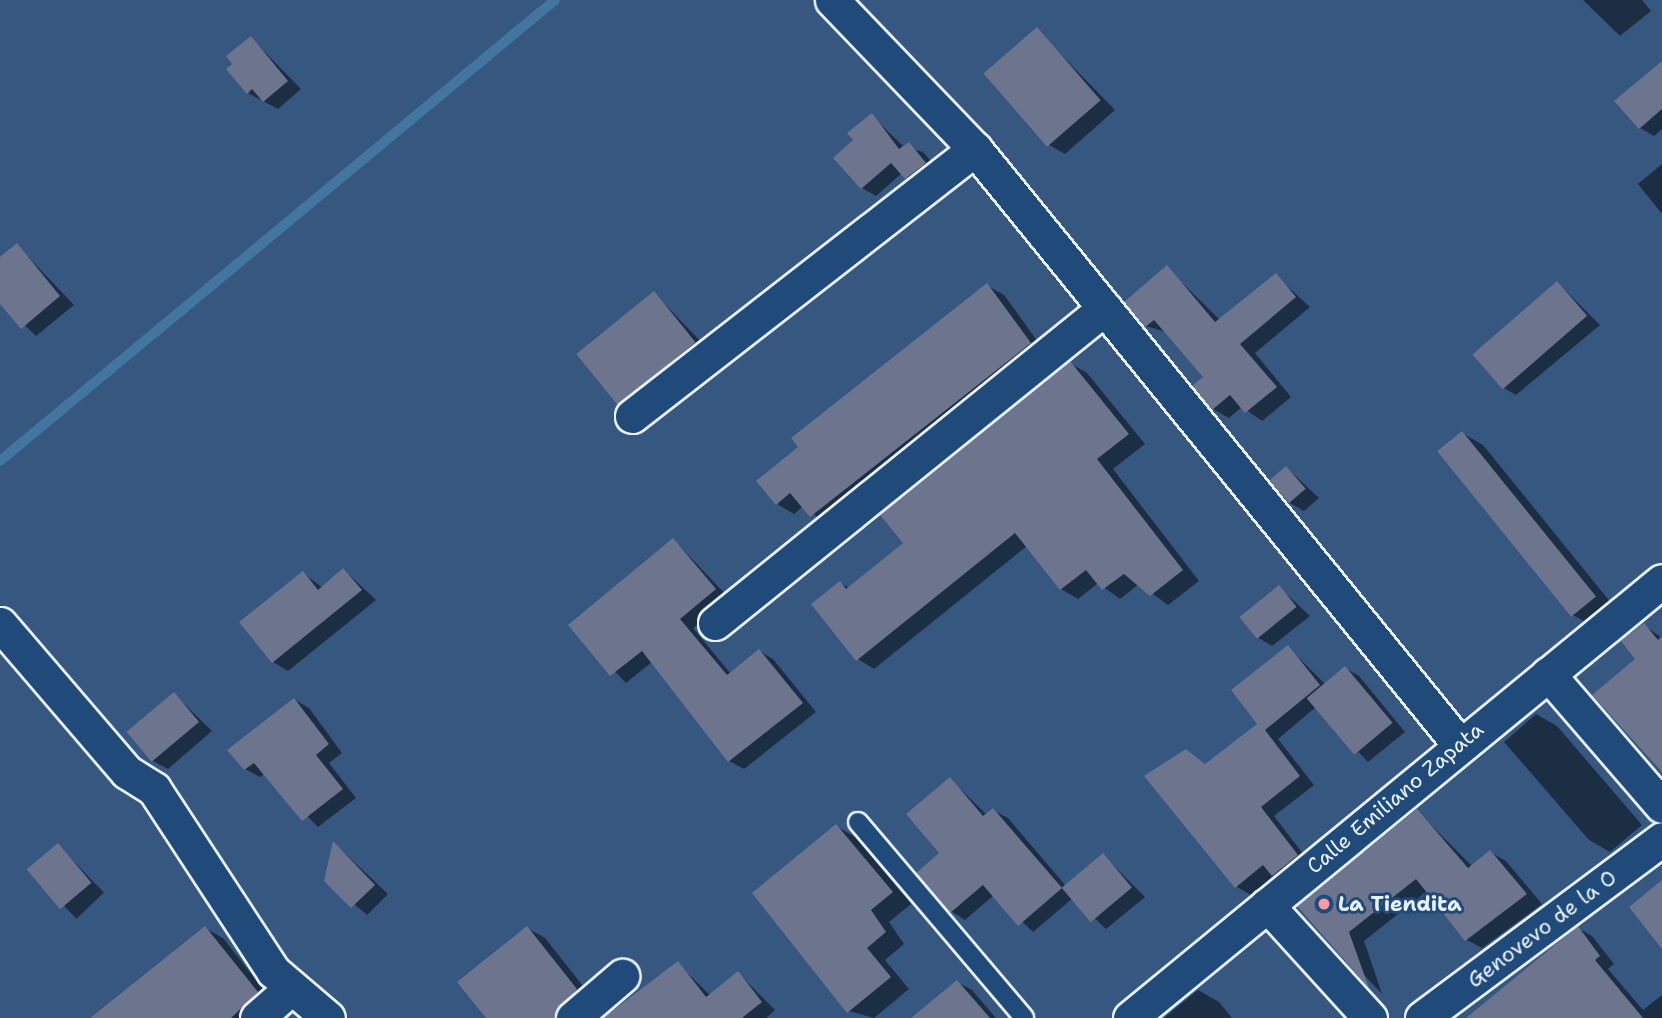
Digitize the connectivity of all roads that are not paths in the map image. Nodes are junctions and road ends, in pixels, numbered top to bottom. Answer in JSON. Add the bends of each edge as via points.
{"nodes":[{"id":1,"x":832,"y":0,"type":"edge"},
{"id":2,"x":975,"y":149,"type":"junction"},
{"id":3,"x":1105,"y":308,"type":"junction"},
{"id":4,"x":632,"y":416,"type":"dead end"},
{"id":5,"x":1662,"y":581,"type":"edge"},
{"id":6,"x":715,"y":623,"type":"dead end"},
{"id":7,"x":0,"y":624,"type":"edge"},
{"id":8,"x":1548,"y":674,"type":"junction"},
{"id":9,"x":1458,"y":743,"type":"junction"},
{"id":10,"x":1662,"y":806,"type":"edge"},
{"id":11,"x":858,"y":822,"type":"dead end"},
{"id":12,"x":1662,"y":839,"type":"edge"},
{"id":13,"x":1267,"y":905,"type":"junction"},
{"id":14,"x":622,"y":976,"type":"dead end"},
{"id":15,"x":290,"y":989,"type":"junction"},
{"id":16,"x":257,"y":1018,"type":"edge"},
{"id":17,"x":328,"y":1018,"type":"edge"},
{"id":18,"x":573,"y":1018,"type":"edge"},
{"id":19,"x":1024,"y":1018,"type":"edge"},
{"id":20,"x":1130,"y":1018,"type":"edge"},
{"id":21,"x":1370,"y":1018,"type":"edge"},
{"id":22,"x":1422,"y":1018,"type":"edge"}],
"edges":[{"from":1,"to":2,"type":"street"},
{"from":2,"to":3,"type":"street"},
{"from":2,"to":4,"type":"street"},
{"from":3,"to":6,"type":"street"},
{"from":3,"to":9,"type":"street"},
{"from":5,"to":8,"type":"street","name":"Calle Emiliano Zapata"},
{"from":7,"to":15,"type":"street","via":[[127,772],[154,789]]},
{"from":8,"to":9,"type":"street","name":"Calle Emiliano Zapata"},
{"from":8,"to":10,"type":"street"},
{"from":9,"to":13,"type":"street","name":"Calle Emiliano Zapata"},
{"from":11,"to":19,"type":"lane"},
{"from":12,"to":22,"type":"street","name":"Genovevo de la O"},
{"from":13,"to":20,"type":"street","name":"Calle Emiliano Zapata"},
{"from":13,"to":21,"type":"street"},
{"from":14,"to":18,"type":"street"},
{"from":15,"to":16,"type":"street"},
{"from":15,"to":17,"type":"street","via":[[312,998]]}]}
